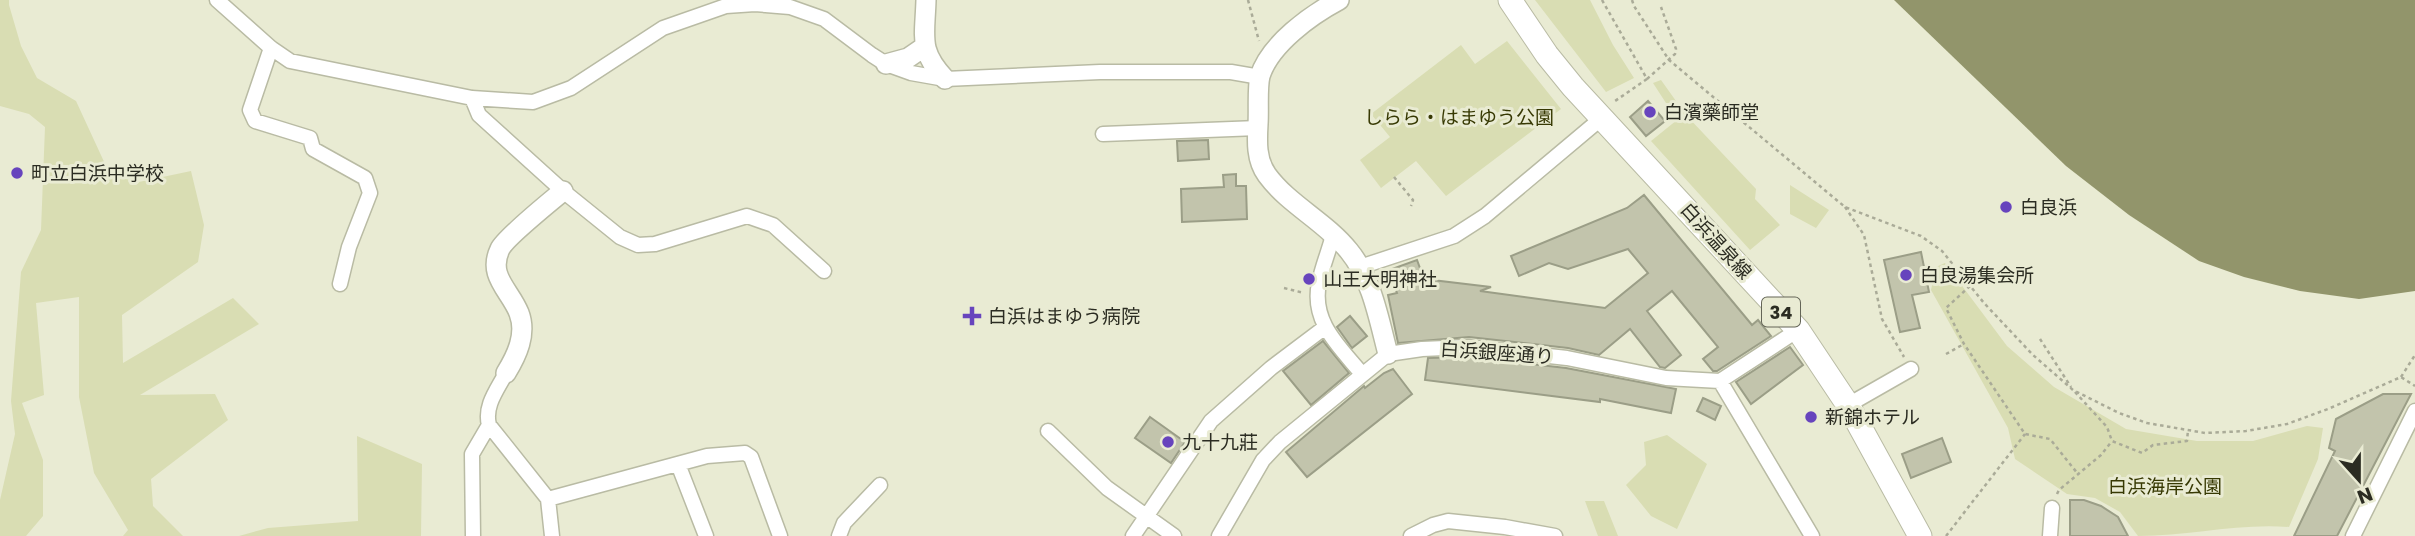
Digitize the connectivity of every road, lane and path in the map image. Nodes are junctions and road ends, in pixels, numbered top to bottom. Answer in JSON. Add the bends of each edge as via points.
{"nodes":[{"id":1,"x":217,"y":0,"type":"edge"},
{"id":2,"x":926,"y":0,"type":"edge"},
{"id":3,"x":1248,"y":0,"type":"edge"},
{"id":4,"x":1339,"y":0,"type":"edge"},
{"id":5,"x":1510,"y":0,"type":"edge"},
{"id":6,"x":1602,"y":0,"type":"edge"},
{"id":7,"x":1632,"y":0,"type":"edge"},
{"id":8,"x":1661,"y":7,"type":"dead end"},
{"id":9,"x":924,"y":47,"type":"junction"},
{"id":10,"x":271,"y":48,"type":"junction"},
{"id":11,"x":1272,"y":56,"type":"junction"},
{"id":12,"x":1669,"y":60,"type":"junction"},
{"id":13,"x":886,"y":64,"type":"junction"},
{"id":14,"x":1260,"y":77,"type":"junction"},
{"id":15,"x":944,"y":79,"type":"junction"},
{"id":16,"x":1647,"y":79,"type":"junction"},
{"id":17,"x":472,"y":98,"type":"junction"},
{"id":18,"x":1607,"y":110,"type":"junction"},
{"id":19,"x":1258,"y":128,"type":"junction"},
{"id":20,"x":1103,"y":134,"type":"dead end"},
{"id":21,"x":1394,"y":177,"type":"dead end"},
{"id":22,"x":563,"y":191,"type":"junction"},
{"id":23,"x":1411,"y":206,"type":"dead end"},
{"id":24,"x":1845,"y":207,"type":"junction"},
{"id":25,"x":1333,"y":235,"type":"junction"},
{"id":26,"x":1360,"y":267,"type":"junction"},
{"id":27,"x":824,"y":271,"type":"dead end"},
{"id":28,"x":340,"y":284,"type":"dead end"},
{"id":29,"x":1970,"y":286,"type":"junction"},
{"id":30,"x":1324,"y":328,"type":"junction"},
{"id":31,"x":1798,"y":330,"type":"junction"},
{"id":32,"x":2040,"y":339,"type":"dead end"},
{"id":33,"x":1964,"y":344,"type":"junction"},
{"id":34,"x":1388,"y":354,"type":"junction"},
{"id":35,"x":1946,"y":354,"type":"dead end"},
{"id":36,"x":2415,"y":355,"type":"edge"},
{"id":37,"x":1911,"y":369,"type":"joint"},
{"id":38,"x":506,"y":373,"type":"joint"},
{"id":39,"x":1362,"y":374,"type":"junction"},
{"id":40,"x":2401,"y":377,"type":"junction"},
{"id":41,"x":1720,"y":381,"type":"junction"},
{"id":42,"x":2415,"y":386,"type":"edge"},
{"id":43,"x":2073,"y":390,"type":"junction"},
{"id":44,"x":1848,"y":405,"type":"junction"},
{"id":45,"x":2415,"y":411,"type":"edge"},
{"id":46,"x":489,"y":425,"type":"junction"},
{"id":47,"x":2188,"y":430,"type":"junction"},
{"id":48,"x":1048,"y":431,"type":"dead end"},
{"id":49,"x":2025,"y":434,"type":"junction"},
{"id":50,"x":2112,"y":440,"type":"junction"},
{"id":51,"x":678,"y":464,"type":"junction"},
{"id":52,"x":2078,"y":474,"type":"junction"},
{"id":53,"x":880,"y":485,"type":"dead end"},
{"id":54,"x":548,"y":499,"type":"junction"},
{"id":55,"x":2052,"y":508,"type":"joint"},
{"id":56,"x":1145,"y":516,"type":"junction"},
{"id":57,"x":473,"y":536,"type":"edge"},
{"id":58,"x":552,"y":536,"type":"edge"},
{"id":59,"x":706,"y":536,"type":"edge"},
{"id":60,"x":780,"y":536,"type":"edge"},
{"id":61,"x":839,"y":536,"type":"edge"},
{"id":62,"x":1133,"y":536,"type":"edge"},
{"id":63,"x":1174,"y":536,"type":"edge"},
{"id":64,"x":1219,"y":536,"type":"edge"},
{"id":65,"x":1410,"y":536,"type":"edge"},
{"id":66,"x":1555,"y":536,"type":"edge"},
{"id":67,"x":1812,"y":536,"type":"edge"},
{"id":68,"x":1920,"y":536,"type":"edge"},
{"id":69,"x":1946,"y":536,"type":"edge"},
{"id":70,"x":2050,"y":536,"type":"edge"},
{"id":71,"x":2353,"y":536,"type":"edge"}],
"edges":[{"from":1,"to":10,"type":"street"},
{"from":2,"to":9,"type":"street"},
{"from":3,"to":11,"type":"path","via":[[1261,44]]},
{"from":4,"to":11,"type":"street","via":[[1291,32]]},
{"from":5,"to":18,"type":"main road","name":"白浜温泉線","number":"34","via":[[1546,55]]},
{"from":6,"to":16,"type":"path"},
{"from":7,"to":12,"type":"path"},
{"from":8,"to":12,"type":"path","via":[[1676,49]]},
{"from":9,"to":13,"type":"street","via":[[908,58]]},
{"from":9,"to":15,"type":"street"},
{"from":10,"to":17,"type":"street","via":[[290,61]]},
{"from":10,"to":28,"type":"street","via":[[250,110],[255,121],[310,138],[313,149],[365,178],[370,192]]},
{"from":11,"to":14,"type":"street"},
{"from":12,"to":16,"type":"path"},
{"from":12,"to":24,"type":"path"},
{"from":13,"to":15,"type":"street"},
{"from":13,"to":17,"type":"street","via":[[824,19],[789,7],[726,6],[663,28],[571,88],[533,102]]},
{"from":14,"to":15,"type":"street","via":[[1231,72],[1100,72]]},
{"from":14,"to":19,"type":"street"},
{"from":16,"to":18,"type":"path"},
{"from":17,"to":22,"type":"street","via":[[479,116]]},
{"from":18,"to":26,"type":"street","via":[[1485,216],[1454,236]]},
{"from":18,"to":31,"type":"main road","name":"白浜温泉線","number":"34"},
{"from":19,"to":20,"type":"street"},
{"from":19,"to":25,"type":"street","via":[[1258,153],[1265,173]]},
{"from":21,"to":23,"type":"path","via":[[1413,200]]},
{"from":22,"to":27,"type":"street","via":[[638,246],[747,216],[773,225]]},
{"from":22,"to":38,"type":"street","via":[[501,246],[496,261],[498,279],[519,312],[522,327],[521,344]]},
{"from":24,"to":29,"type":"path","via":[[1921,236],[1942,251]]},
{"from":24,"to":37,"type":"path","via":[[1864,235],[1882,319]]},
{"from":25,"to":26,"type":"street"},
{"from":25,"to":30,"type":"street","via":[[1316,303]]},
{"from":26,"to":34,"type":"street"},
{"from":29,"to":33,"type":"path","via":[[1946,308]]},
{"from":29,"to":43,"type":"path","via":[[2033,355]]},
{"from":30,"to":39,"type":"street"},
{"from":30,"to":56,"type":"street","via":[[1211,421]]},
{"from":31,"to":41,"type":"street"},
{"from":31,"to":44,"type":"main road","name":"白浜温泉線","number":"34"},
{"from":32,"to":43,"type":"path"},
{"from":33,"to":35,"type":"path"},
{"from":33,"to":49,"type":"path"},
{"from":34,"to":39,"type":"street","name":"白浜銀座通り"},
{"from":34,"to":41,"type":"street","name":"白浜銀座通り","via":[[1468,347],[1567,358],[1666,378]]},
{"from":36,"to":40,"type":"path"},
{"from":37,"to":44,"type":"street"},
{"from":38,"to":46,"type":"street","via":[[489,405]]},
{"from":39,"to":64,"type":"street","name":"白浜銀座通り","via":[[1263,460]]},
{"from":40,"to":42,"type":"path"},
{"from":40,"to":47,"type":"path","via":[[2287,424],[2246,431]]},
{"from":41,"to":67,"type":"street"},
{"from":43,"to":47,"type":"path","via":[[2147,423]]},
{"from":43,"to":50,"type":"path","via":[[2107,427]]},
{"from":44,"to":68,"type":"main road","name":"白浜温泉線","number":"34"},
{"from":45,"to":71,"type":"street"},
{"from":46,"to":54,"type":"street"},
{"from":46,"to":57,"type":"street","via":[[472,454]]},
{"from":47,"to":50,"type":"path","via":[[2187,441],[2153,445],[2142,453]]},
{"from":48,"to":56,"type":"street","via":[[1107,488]]},
{"from":49,"to":52,"type":"path","via":[[2050,439]]},
{"from":49,"to":69,"type":"path"},
{"from":50,"to":52,"type":"path"},
{"from":51,"to":54,"type":"street"},
{"from":51,"to":59,"type":"street"},
{"from":51,"to":60,"type":"street","via":[[708,456],[745,453],[751,457]]},
{"from":52,"to":55,"type":"path","via":[[2059,490]]},
{"from":53,"to":61,"type":"street","via":[[844,523]]},
{"from":54,"to":58,"type":"street"},
{"from":55,"to":70,"type":"street"},
{"from":56,"to":62,"type":"street"},
{"from":56,"to":63,"type":"street"},
{"from":65,"to":66,"type":"street","via":[[1448,522]]}]}
